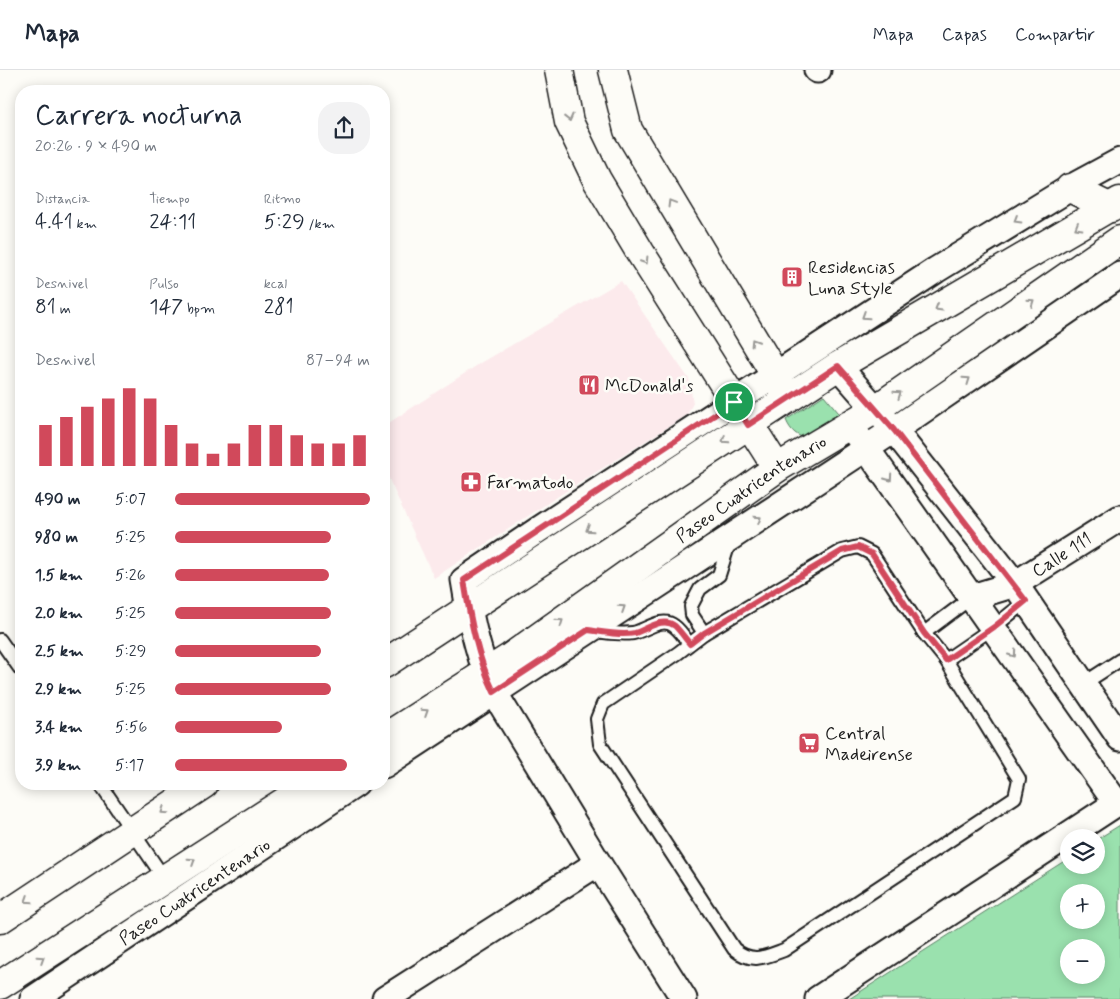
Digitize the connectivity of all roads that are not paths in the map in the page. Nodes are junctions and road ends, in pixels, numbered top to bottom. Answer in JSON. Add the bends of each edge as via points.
{"nodes":[{"id":1,"x":560,"y":70,"type":"edge"},
{"id":2,"x":613,"y":70,"type":"edge"},
{"id":3,"x":1120,"y":161,"type":"edge"},
{"id":4,"x":1070,"y":188,"type":"junction"},
{"id":5,"x":1115,"y":205,"type":"edge"},
{"id":6,"x":1120,"y":240,"type":"edge"},
{"id":7,"x":1120,"y":275,"type":"edge"},
{"id":8,"x":838,"y":366,"type":"junction"},
{"id":9,"x":774,"y":375,"type":"junction"},
{"id":10,"x":789,"y":398,"type":"junction"},
{"id":11,"x":734,"y":402,"type":"junction"},
{"id":12,"x":876,"y":409,"type":"junction"},
{"id":13,"x":748,"y":425,"type":"junction"},
{"id":14,"x":849,"y":425,"type":"junction"},
{"id":15,"x":894,"y":430,"type":"junction"},
{"id":16,"x":868,"y":448,"type":"junction"},
{"id":17,"x":777,"y":468,"type":"junction"},
{"id":18,"x":1120,"y":518,"type":"edge"},
{"id":19,"x":731,"y":537,"type":"junction"},
{"id":20,"x":1020,"y":592,"type":"junction"},
{"id":21,"x":972,"y":597,"type":"junction"},
{"id":22,"x":468,"y":608,"type":"junction"},
{"id":23,"x":994,"y":627,"type":"junction"},
{"id":24,"x":588,"y":630,"type":"junction"},
{"id":25,"x":704,"y":633,"type":"junction"},
{"id":26,"x":924,"y":633,"type":"junction"},
{"id":27,"x":0,"y":640,"type":"edge"},
{"id":28,"x":690,"y":644,"type":"junction"},
{"id":29,"x":390,"y":660,"type":"edge"},
{"id":30,"x":946,"y":660,"type":"junction"},
{"id":31,"x":1120,"y":660,"type":"edge"},
{"id":32,"x":15,"y":661,"type":"edge"},
{"id":33,"x":489,"y":683,"type":"junction"},
{"id":34,"x":1083,"y":684,"type":"junction"},
{"id":35,"x":390,"y":735,"type":"edge"},
{"id":36,"x":1120,"y":738,"type":"edge"},
{"id":37,"x":390,"y":761,"type":"edge"},
{"id":38,"x":104,"y":790,"type":"edge"},
{"id":39,"x":195,"y":790,"type":"edge"},
{"id":40,"x":303,"y":790,"type":"edge"},
{"id":41,"x":347,"y":790,"type":"edge"},
{"id":42,"x":1118,"y":803,"type":"edge"},
{"id":43,"x":133,"y":831,"type":"junction"},
{"id":44,"x":598,"y":863,"type":"junction"},
{"id":45,"x":164,"y":878,"type":"junction"},
{"id":46,"x":0,"y":919,"type":"edge"},
{"id":47,"x":0,"y":985,"type":"edge"},
{"id":48,"x":33,"y":999,"type":"edge"},
{"id":49,"x":385,"y":999,"type":"edge"},
{"id":50,"x":684,"y":999,"type":"edge"},
{"id":51,"x":818,"y":999,"type":"edge"}],
"edges":[{"from":1,"to":11,"type":"street","one_way":true,"via":[[569,122],[597,180]]},
{"from":9,"to":2,"type":"street","one_way":true,"via":[[628,130]]},
{"from":3,"to":4,"type":"street"},
{"from":4,"to":5,"type":"street"},
{"from":4,"to":9,"type":"street","one_way":true},
{"from":5,"to":8,"type":"street","one_way":true},
{"from":12,"to":6,"type":"street","name":"Paseo Cuatricentenario","one_way":true},
{"from":15,"to":7,"type":"street","name":"Paseo Cuatricentenario","one_way":true},
{"from":8,"to":10,"type":"street"},
{"from":8,"to":12,"type":"street"},
{"from":9,"to":10,"type":"street"},
{"from":9,"to":11,"type":"street"},
{"from":10,"to":13,"type":"street"},
{"from":11,"to":13,"type":"street"},
{"from":11,"to":22,"type":"street","via":[[464,580]]},
{"from":12,"to":14,"type":"street","name":"Paseo Cuatricentenario"},
{"from":12,"to":15,"type":"street"},
{"from":13,"to":17,"type":"street"},
{"from":13,"to":22,"type":"street","one_way":true},
{"from":14,"to":16,"type":"street"},
{"from":14,"to":17,"type":"street","name":"Paseo Cuatricentenario"},
{"from":15,"to":16,"type":"street","name":"Paseo Cuatricentenario"},
{"from":15,"to":20,"type":"street"},
{"from":19,"to":16,"type":"street","name":"Paseo Cuatricentenario","one_way":true},
{"from":16,"to":21,"type":"street","one_way":true},
{"from":33,"to":17,"type":"street","name":"Paseo Cuatricentenario","one_way":true,"via":[[519,651]]},
{"from":18,"to":20,"type":"street","name":"Calle 111"},
{"from":24,"to":19,"type":"street","name":"Paseo Cuatricentenario","one_way":true},
{"from":19,"to":25,"type":"lane","via":[[719,575],[700,589],[690,606]]},
{"from":20,"to":21,"type":"street","name":"Calle 111"},
{"from":20,"to":23,"type":"lane"},
{"from":20,"to":34,"type":"street"},
{"from":21,"to":23,"type":"street"},
{"from":21,"to":26,"type":"lane"},
{"from":22,"to":29,"type":"street"},
{"from":22,"to":33,"type":"street"},
{"from":23,"to":30,"type":"lane"},
{"from":23,"to":42,"type":"street","one_way":true},
{"from":24,"to":28,"type":"lane","via":[[635,633],[669,623]]},
{"from":24,"to":33,"type":"street","name":"Paseo Cuatricentenario"},
{"from":25,"to":26,"type":"lane","via":[[842,551],[858,547],[872,554]]},
{"from":25,"to":28,"type":"lane"},
{"from":26,"to":30,"type":"lane"},
{"from":27,"to":32,"type":"lane"},
{"from":28,"to":30,"type":"lane","via":[[603,704],[597,719],[600,744],[734,949],[743,956],[760,959],[784,950],[1014,797],[1019,779]]},
{"from":31,"to":34,"type":"lane"},
{"from":35,"to":33,"type":"street","name":"Paseo Cuatricentenario","one_way":true},
{"from":33,"to":37,"type":"street","name":"Paseo Cuatricentenario"},
{"from":33,"to":44,"type":"street"},
{"from":34,"to":36,"type":"street"},
{"from":38,"to":43,"type":"lane"},
{"from":39,"to":43,"type":"street","one_way":true},
{"from":45,"to":40,"type":"street","name":"Paseo Cuatricentenario","one_way":true},
{"from":41,"to":48,"type":"street","name":"Paseo Cuatricentenario"},
{"from":42,"to":51,"type":"street"},
{"from":43,"to":45,"type":"lane"},
{"from":43,"to":46,"type":"street","one_way":true},
{"from":44,"to":49,"type":"street"},
{"from":44,"to":50,"type":"street"},
{"from":47,"to":45,"type":"street","name":"Paseo Cuatricentenario","one_way":true}]}
